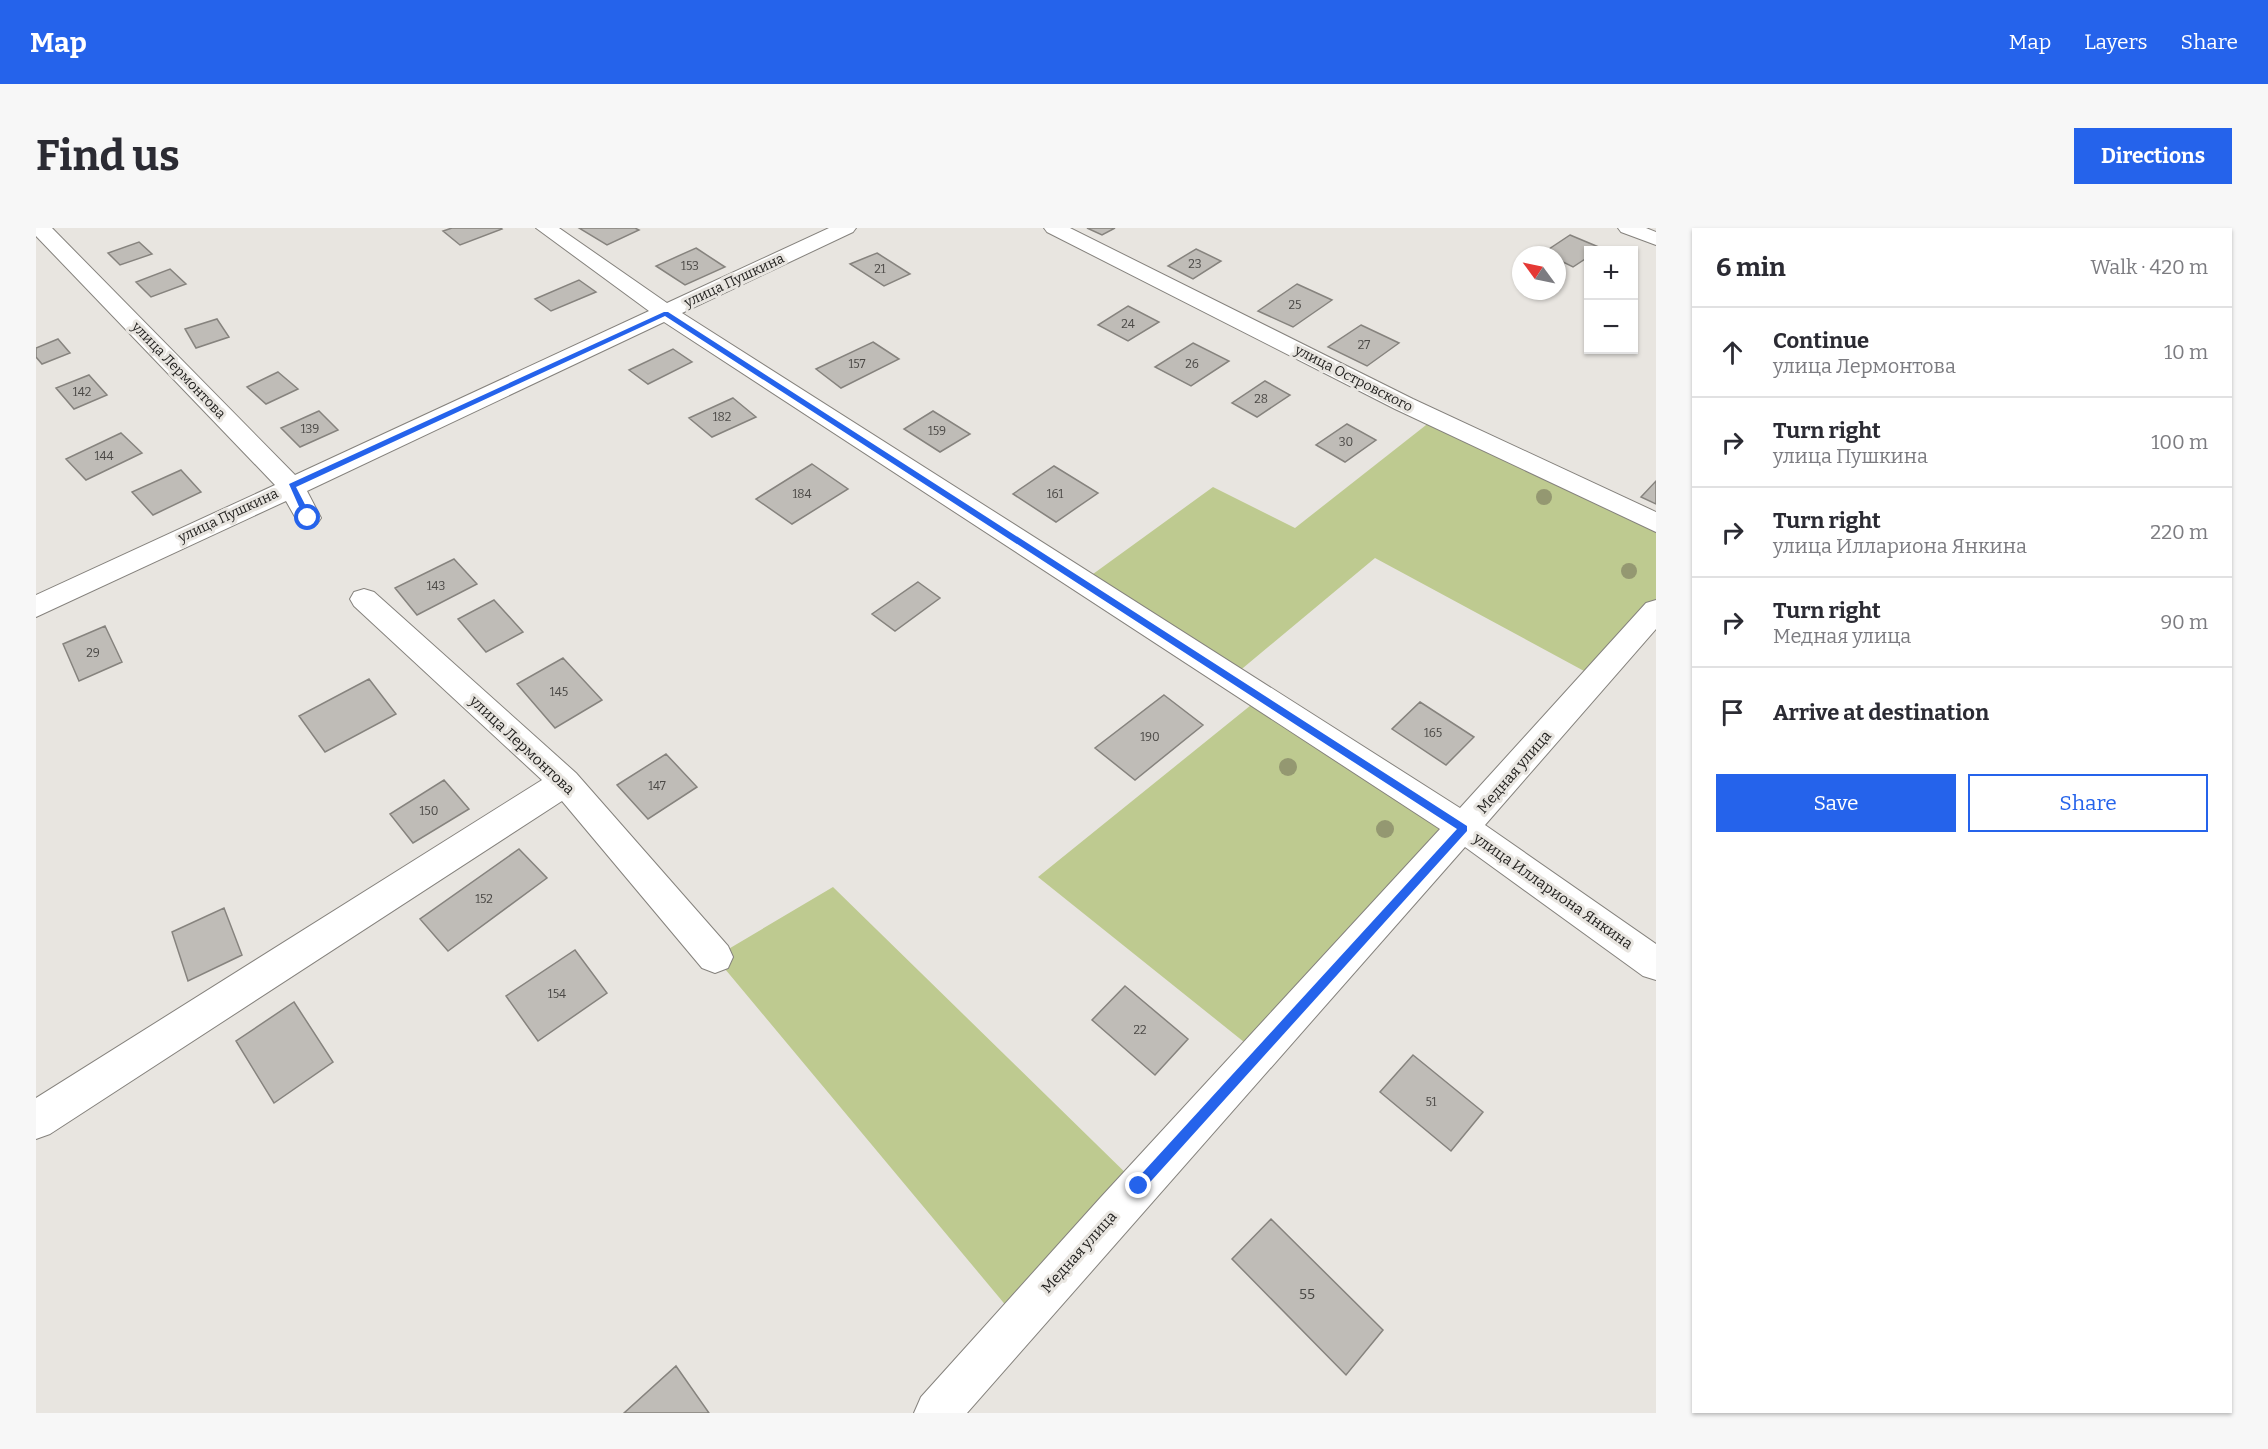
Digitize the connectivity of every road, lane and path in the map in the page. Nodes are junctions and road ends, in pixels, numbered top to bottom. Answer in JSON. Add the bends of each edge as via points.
{"nodes":[{"id":1,"x":40,"y":228,"type":"edge"},
{"id":2,"x":546,"y":228,"type":"edge"},
{"id":3,"x":846,"y":228,"type":"edge"},
{"id":4,"x":1054,"y":228,"type":"edge"},
{"id":5,"x":1628,"y":228,"type":"edge"},
{"id":6,"x":1656,"y":239,"type":"edge"},
{"id":7,"x":666,"y":313,"type":"junction"},
{"id":8,"x":291,"y":486,"type":"junction"},
{"id":9,"x":308,"y":518,"type":"dead end"},
{"id":10,"x":1656,"y":523,"type":"edge"},
{"id":11,"x":364,"y":599,"type":"dead end"},
{"id":12,"x":36,"y":607,"type":"edge"},
{"id":13,"x":1656,"y":610,"type":"edge"},
{"id":14,"x":565,"y":783,"type":"junction"},
{"id":15,"x":1464,"y":828,"type":"junction"},
{"id":16,"x":715,"y":957,"type":"dead end"},
{"id":17,"x":1656,"y":963,"type":"edge"},
{"id":18,"x":36,"y":1120,"type":"edge"},
{"id":19,"x":937,"y":1413,"type":"edge"}],
"edges":[{"from":1,"to":8,"type":"street","name":"улица Лермонтова"},
{"from":2,"to":7,"type":"street","name":"улица Иллариона Янкина"},
{"from":3,"to":7,"type":"street","name":"улица Пушкина"},
{"from":4,"to":10,"type":"street","name":"улица Островского","via":[[1404,404]]},
{"from":5,"to":6,"type":"street"},
{"from":7,"to":8,"type":"street","name":"улица Пушкина"},
{"from":7,"to":15,"type":"street","name":"улица Иллариона Янкина"},
{"from":8,"to":9,"type":"street","name":"улица Лермонтова"},
{"from":8,"to":12,"type":"street","name":"улица Пушкина"},
{"from":11,"to":14,"type":"street","name":"улица Лермонтова"},
{"from":13,"to":15,"type":"street","name":"Медная улица"},
{"from":14,"to":16,"type":"street","name":"улица Лермонтова"},
{"from":14,"to":18,"type":"street"},
{"from":15,"to":17,"type":"street","name":"улица Иллариона Янкина"},
{"from":15,"to":19,"type":"street","name":"Медная улица"}]}
